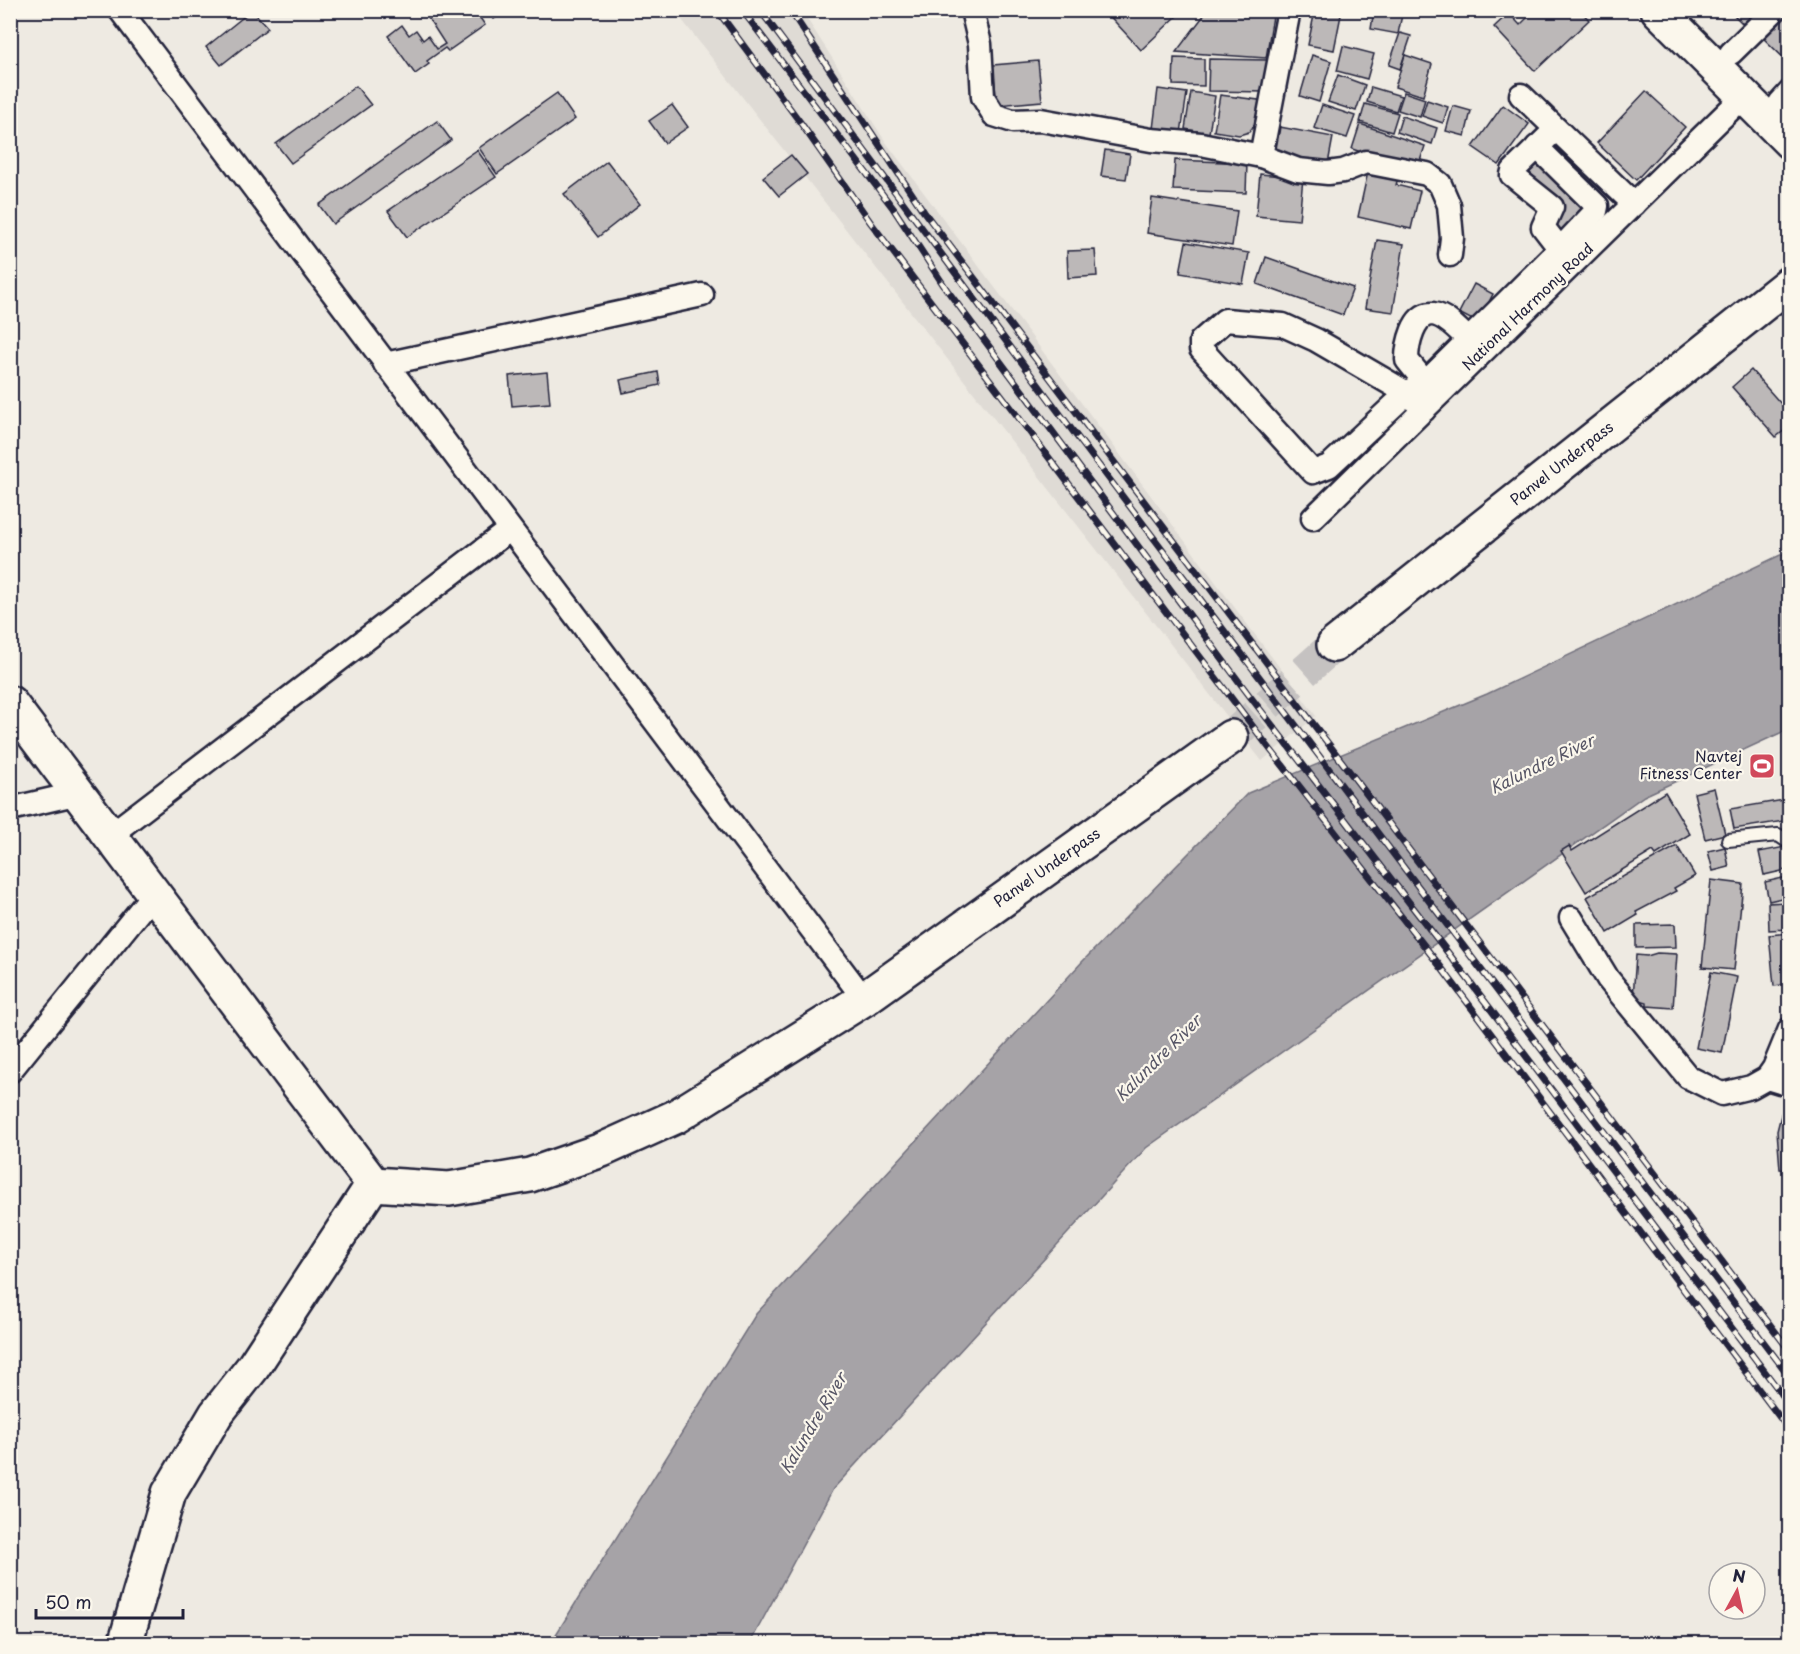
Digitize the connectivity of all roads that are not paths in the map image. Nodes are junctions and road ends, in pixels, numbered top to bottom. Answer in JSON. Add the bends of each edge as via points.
{"nodes":[{"id":1,"x":120,"y":10,"type":"edge"},
{"id":2,"x":972,"y":10,"type":"edge"},
{"id":3,"x":1289,"y":10,"type":"edge"},
{"id":4,"x":1658,"y":10,"type":"edge"},
{"id":5,"x":1688,"y":10,"type":"edge"},
{"id":6,"x":1775,"y":10,"type":"edge"},
{"id":7,"x":1731,"y":53,"type":"junction"},
{"id":8,"x":1521,"y":94,"type":"dead end"},
{"id":9,"x":1744,"y":96,"type":"junction"},
{"id":10,"x":1786,"y":102,"type":"edge"},
{"id":11,"x":1556,"y":129,"type":"junction"},
{"id":12,"x":1790,"y":142,"type":"edge"},
{"id":13,"x":1537,"y":147,"type":"junction"},
{"id":14,"x":1261,"y":156,"type":"junction"},
{"id":15,"x":1634,"y":204,"type":"junction"},
{"id":16,"x":1450,"y":255,"type":"dead end"},
{"id":17,"x":1567,"y":256,"type":"junction"},
{"id":18,"x":1790,"y":283,"type":"edge"},
{"id":19,"x":702,"y":295,"type":"dead end"},
{"id":20,"x":1468,"y":340,"type":"junction"},
{"id":21,"x":385,"y":364,"type":"junction"},
{"id":22,"x":1416,"y":387,"type":"junction"},
{"id":23,"x":1424,"y":410,"type":"junction"},
{"id":24,"x":1329,"y":466,"type":"junction"},
{"id":25,"x":1347,"y":485,"type":"junction"},
{"id":26,"x":1313,"y":518,"type":"dead end"},
{"id":27,"x":509,"y":530,"type":"junction"},
{"id":28,"x":1334,"y":645,"type":"tunnel mouth"},
{"id":29,"x":10,"y":703,"type":"edge"},
{"id":30,"x":1231,"y":737,"type":"tunnel mouth"},
{"id":31,"x":79,"y":793,"type":"junction"},
{"id":32,"x":10,"y":809,"type":"edge"},
{"id":33,"x":110,"y":835,"type":"junction"},
{"id":34,"x":1728,"y":840,"type":"dead end"},
{"id":35,"x":1790,"y":843,"type":"edge"},
{"id":36,"x":154,"y":893,"type":"junction"},
{"id":37,"x":1570,"y":918,"type":"dead end"},
{"id":38,"x":864,"y":999,"type":"junction"},
{"id":39,"x":1790,"y":1029,"type":"edge"},
{"id":40,"x":10,"y":1071,"type":"edge"},
{"id":41,"x":1767,"y":1078,"type":"junction"},
{"id":42,"x":1790,"y":1085,"type":"edge"},
{"id":43,"x":373,"y":1184,"type":"junction"},
{"id":44,"x":125,"y":1644,"type":"edge"}],
"edges":[{"from":1,"to":21,"type":"street"},
{"from":2,"to":14,"type":"street","via":[[980,44],[983,97],[994,115],[1013,121],[1041,120]]},
{"from":3,"to":14,"type":"street"},
{"from":4,"to":9,"type":"main road"},
{"from":5,"to":7,"type":"main road"},
{"from":6,"to":7,"type":"street"},
{"from":7,"to":10,"type":"main road"},
{"from":8,"to":11,"type":"street"},
{"from":9,"to":12,"type":"main road"},
{"from":9,"to":15,"type":"street","name":"National Harmony Road"},
{"from":11,"to":13,"type":"street"},
{"from":11,"to":15,"type":"street"},
{"from":13,"to":17,"type":"street","via":[[1597,206]]},
{"from":13,"to":17,"type":"street","via":[[1512,175],[1552,207],[1543,227]]},
{"from":14,"to":16,"type":"street","via":[[1298,170],[1328,173],[1366,162],[1427,174],[1440,184],[1449,205]]},
{"from":15,"to":17,"type":"street","name":"National Harmony Road"},
{"from":17,"to":20,"type":"street"},
{"from":17,"to":23,"type":"street","name":"National Harmony Road"},
{"from":18,"to":28,"type":"main road","name":"Panvel Underpass"},
{"from":19,"to":21,"type":"street"},
{"from":20,"to":22,"type":"street"},
{"from":20,"to":22,"type":"street","via":[[1446,320],[1426,315],[1412,329],[1407,360]]},
{"from":21,"to":27,"type":"street"},
{"from":22,"to":23,"type":"street"},
{"from":22,"to":24,"type":"street"},
{"from":22,"to":24,"type":"street","via":[[1283,325],[1225,320],[1201,341],[1201,349],[1313,472]]},
{"from":23,"to":25,"type":"street","name":"National Harmony Road"},
{"from":24,"to":25,"type":"street"},
{"from":25,"to":26,"type":"street","name":"National Harmony Road"},
{"from":27,"to":33,"type":"street"},
{"from":27,"to":38,"type":"street"},
{"from":29,"to":31,"type":"main road"},
{"from":30,"to":38,"type":"main road","name":"Panvel Underpass"},
{"from":31,"to":32,"type":"street"},
{"from":31,"to":33,"type":"main road"},
{"from":33,"to":36,"type":"main road"},
{"from":34,"to":35,"type":"lane","via":[[1778,835]]},
{"from":36,"to":40,"type":"street"},
{"from":36,"to":43,"type":"main road"},
{"from":37,"to":41,"type":"street","via":[[1608,979],[1688,1077],[1722,1094],[1751,1087]]},
{"from":38,"to":43,"type":"main road","name":"Panvel Underpass","via":[[675,1117],[602,1150],[530,1175],[449,1189]]},
{"from":39,"to":41,"type":"street"},
{"from":41,"to":42,"type":"street"},
{"from":43,"to":44,"type":"main road","via":[[253,1367],[216,1414],[169,1493]]}]}
